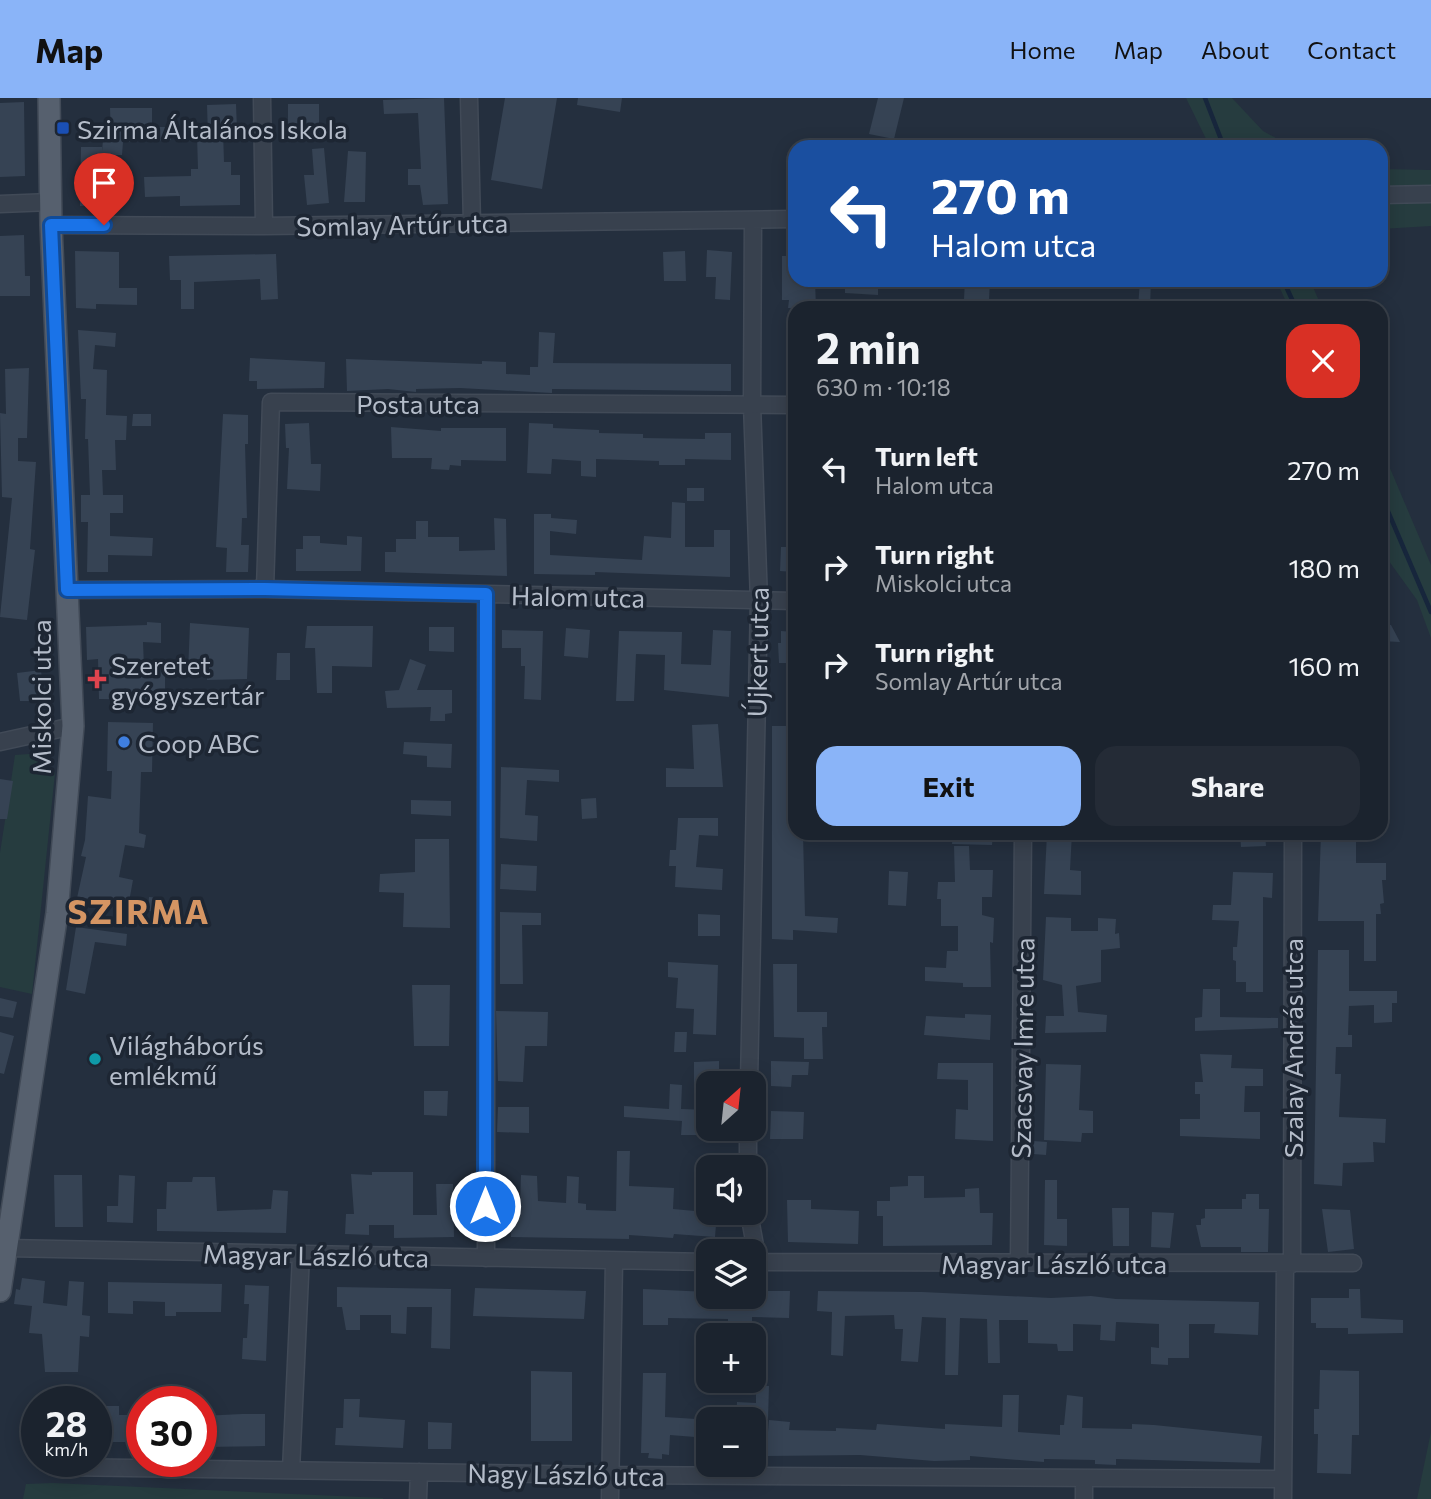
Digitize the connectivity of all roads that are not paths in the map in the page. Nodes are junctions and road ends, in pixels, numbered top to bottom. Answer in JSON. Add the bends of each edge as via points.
{"nodes":[{"id":1,"x":49,"y":98,"type":"edge"},
{"id":2,"x":261,"y":98,"type":"edge"},
{"id":3,"x":469,"y":98,"type":"edge"},
{"id":4,"x":1431,"y":194,"type":"edge"},
{"id":5,"x":1388,"y":195,"type":"edge"},
{"id":6,"x":51,"y":202,"type":"junction"},
{"id":7,"x":0,"y":204,"type":"edge"},
{"id":8,"x":788,"y":219,"type":"edge"},
{"id":9,"x":753,"y":221,"type":"junction"},
{"id":10,"x":472,"y":224,"type":"junction"},
{"id":11,"x":51,"y":225,"type":"junction"},
{"id":12,"x":264,"y":226,"type":"junction"},
{"id":13,"x":752,"y":404,"type":"junction"},
{"id":14,"x":788,"y":405,"type":"edge"},
{"id":15,"x":265,"y":589,"type":"junction"},
{"id":16,"x":67,"y":590,"type":"junction"},
{"id":17,"x":486,"y":594,"type":"junction"},
{"id":18,"x":759,"y":601,"type":"junction"},
{"id":19,"x":788,"y":601,"type":"edge"},
{"id":20,"x":73,"y":726,"type":"junction"},
{"id":21,"x":0,"y":742,"type":"edge"},
{"id":22,"x":1023,"y":840,"type":"edge"},
{"id":23,"x":1293,"y":840,"type":"edge"},
{"id":24,"x":749,"y":1071,"type":"edge"},
{"id":25,"x":3,"y":1246,"type":"edge"},
{"id":26,"x":301,"y":1255,"type":"junction"},
{"id":27,"x":485,"y":1258,"type":"junction"},
{"id":28,"x":614,"y":1261,"type":"junction"},
{"id":29,"x":696,"y":1262,"type":"edge"},
{"id":30,"x":766,"y":1262,"type":"edge"},
{"id":31,"x":1019,"y":1262,"type":"junction"},
{"id":32,"x":1353,"y":1263,"type":"dead end"},
{"id":33,"x":1289,"y":1264,"type":"junction"},
{"id":34,"x":0,"y":1291,"type":"edge"},
{"id":35,"x":112,"y":1468,"type":"edge"},
{"id":36,"x":291,"y":1470,"type":"junction"},
{"id":37,"x":419,"y":1472,"type":"junction"},
{"id":38,"x":611,"y":1475,"type":"junction"},
{"id":39,"x":1084,"y":1479,"type":"junction"},
{"id":40,"x":1283,"y":1479,"type":"junction"},
{"id":41,"x":418,"y":1499,"type":"edge"},
{"id":42,"x":610,"y":1499,"type":"edge"},
{"id":43,"x":1084,"y":1499,"type":"edge"},
{"id":44,"x":1283,"y":1499,"type":"edge"}],
"edges":[{"from":1,"to":6,"type":"main road","name":"Miskolci utca"},
{"from":2,"to":12,"type":"street"},
{"from":3,"to":10,"type":"street"},
{"from":4,"to":5,"type":"street"},
{"from":6,"to":7,"type":"street"},
{"from":6,"to":11,"type":"main road","name":"Miskolci utca"},
{"from":8,"to":9,"type":"street","name":"Somlay Artúr utca"},
{"from":9,"to":10,"type":"street","name":"Somlay Artúr utca"},
{"from":9,"to":13,"type":"street","name":"Újkert utca"},
{"from":10,"to":12,"type":"street","name":"Somlay Artúr utca"},
{"from":11,"to":12,"type":"street","name":"Somlay Artúr utca"},
{"from":11,"to":16,"type":"main road","name":"Miskolci utca"},
{"from":13,"to":14,"type":"street"},
{"from":13,"to":15,"type":"street","name":"Posta utca","via":[[271,402]]},
{"from":13,"to":18,"type":"street","name":"Újkert utca"},
{"from":15,"to":16,"type":"street","name":"Halom utca"},
{"from":15,"to":17,"type":"street","name":"Halom utca"},
{"from":16,"to":20,"type":"main road","name":"Miskolci utca"},
{"from":17,"to":18,"type":"street","name":"Halom utca"},
{"from":17,"to":27,"type":"street"},
{"from":18,"to":19,"type":"street","name":"Halom utca"},
{"from":18,"to":24,"type":"street","name":"Újkert utca"},
{"from":20,"to":21,"type":"street"},
{"from":20,"to":25,"type":"main road","name":"Miskolci utca","via":[[57,912]]},
{"from":22,"to":31,"type":"street","name":"Szacsvay Imre utca"},
{"from":23,"to":33,"type":"street","name":"Szalay András utca"},
{"from":25,"to":26,"type":"street","name":"Magyar László utca"},
{"from":25,"to":34,"type":"main road","name":"Miskolci utca"},
{"from":26,"to":27,"type":"street","name":"Magyar László utca"},
{"from":26,"to":36,"type":"street"},
{"from":27,"to":28,"type":"street","name":"Magyar László utca"},
{"from":28,"to":29,"type":"street","name":"Magyar László utca"},
{"from":28,"to":38,"type":"street"},
{"from":30,"to":31,"type":"street","name":"Magyar László utca"},
{"from":31,"to":33,"type":"street","name":"Magyar László utca"},
{"from":32,"to":33,"type":"street","name":"Magyar László utca"},
{"from":33,"to":40,"type":"street","name":"Szalay András utca"},
{"from":35,"to":36,"type":"street","name":"Nagy László utca"},
{"from":36,"to":37,"type":"street","name":"Nagy László utca"},
{"from":37,"to":38,"type":"street","name":"Nagy László utca"},
{"from":37,"to":41,"type":"street"},
{"from":38,"to":39,"type":"street","name":"Nagy László utca"},
{"from":38,"to":42,"type":"street"},
{"from":39,"to":40,"type":"street","name":"Nagy László utca"},
{"from":39,"to":43,"type":"street"},
{"from":40,"to":44,"type":"street","name":"Szalay András utca"}]}
